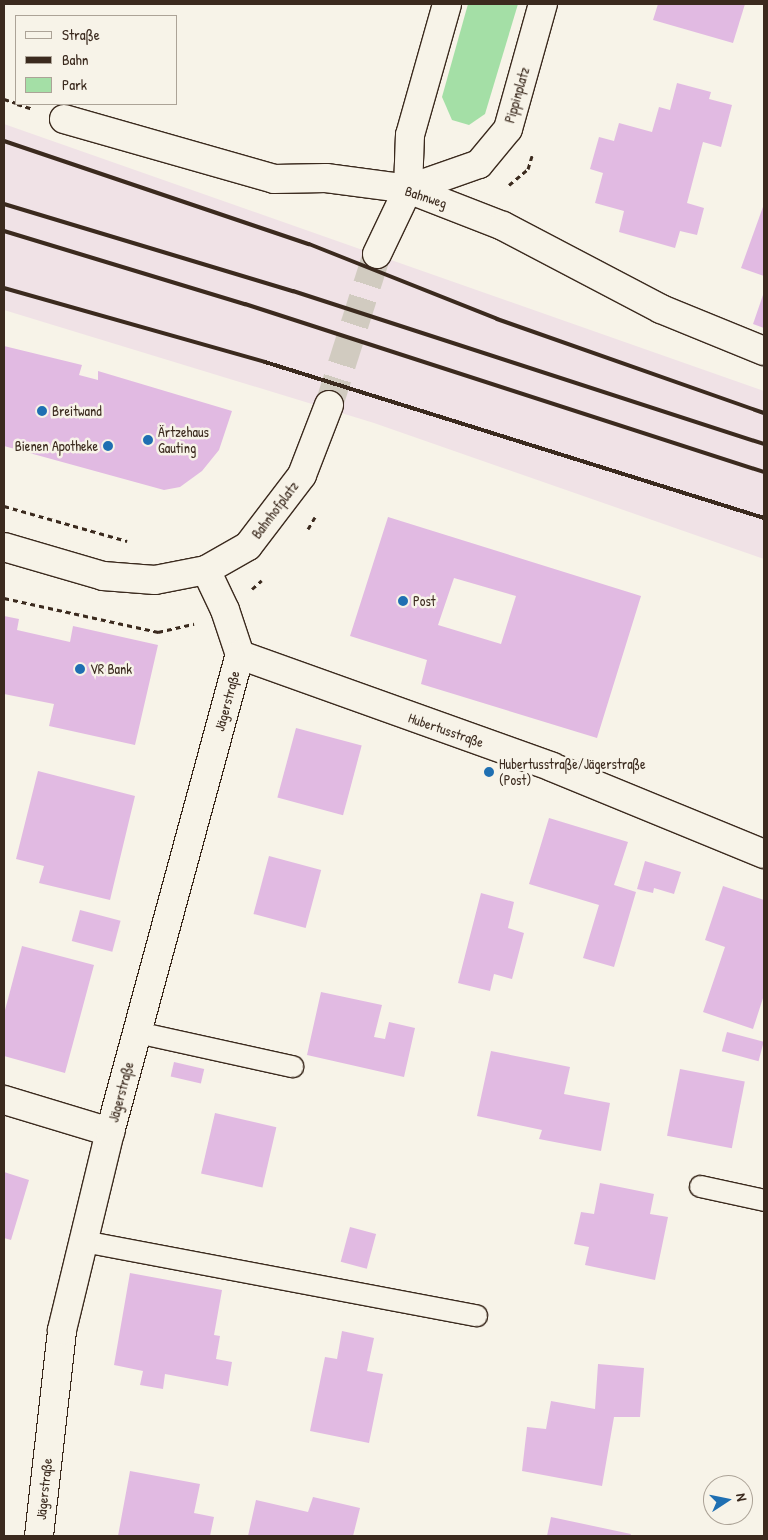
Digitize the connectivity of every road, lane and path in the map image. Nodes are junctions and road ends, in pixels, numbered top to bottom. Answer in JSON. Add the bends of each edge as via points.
{"nodes":[{"id":1,"x":447,"y":4,"type":"edge"},
{"id":2,"x":543,"y":4,"type":"edge"},
{"id":3,"x":64,"y":120,"type":"dead end"},
{"id":4,"x":408,"y":189,"type":"junction"},
{"id":5,"x":377,"y":254,"type":"tunnel mouth"},
{"id":6,"x":764,"y":351,"type":"edge"},
{"id":7,"x":329,"y":405,"type":"tunnel mouth"},
{"id":8,"x":4,"y":506,"type":"edge"},
{"id":9,"x":130,"y":542,"type":"dead end"},
{"id":10,"x":4,"y":548,"type":"edge"},
{"id":11,"x":206,"y":570,"type":"junction"},
{"id":12,"x":4,"y":598,"type":"edge"},
{"id":13,"x":226,"y":610,"type":"junction"},
{"id":14,"x":240,"y":655,"type":"junction"},
{"id":15,"x":764,"y":854,"type":"edge"},
{"id":16,"x":137,"y":1032,"type":"junction"},
{"id":17,"x":292,"y":1066,"type":"dead end"},
{"id":18,"x":4,"y":1100,"type":"edge"},
{"id":19,"x":110,"y":1132,"type":"junction"},
{"id":20,"x":700,"y":1186,"type":"dead end"},
{"id":21,"x":764,"y":1200,"type":"edge"},
{"id":22,"x":83,"y":1241,"type":"junction"},
{"id":23,"x":476,"y":1315,"type":"dead end"},
{"id":24,"x":39,"y":1536,"type":"edge"}],
"edges":[{"from":1,"to":4,"type":"street","via":[[410,135]]},
{"from":2,"to":4,"type":"street","name":"Pippinplatz","via":[[508,129],[479,164]]},
{"from":3,"to":4,"type":"street","name":"Bahnweg","via":[[274,179],[326,178]]},
{"from":4,"to":5,"type":"street"},
{"from":4,"to":6,"type":"street","name":"Bahnweg","via":[[495,222],[661,309]]},
{"from":7,"to":11,"type":"street","name":"Bahnhofplatz","via":[[302,475],[248,546]]},
{"from":8,"to":9,"type":"path"},
{"from":10,"to":11,"type":"street","name":"Bahnhofplatz","via":[[103,576],[155,580]]},
{"from":11,"to":13,"type":"street"},
{"from":12,"to":13,"type":"path","via":[[158,632],[191,625]]},
{"from":13,"to":14,"type":"street"},
{"from":14,"to":15,"type":"street","name":"Hubertusstraße","via":[[552,767]]},
{"from":14,"to":16,"type":"street","name":"Jägerstraße"},
{"from":16,"to":17,"type":"lane"},
{"from":16,"to":19,"type":"street","name":"Jägerstraße"},
{"from":18,"to":19,"type":"street"},
{"from":19,"to":22,"type":"street","name":"Jägerstraße"},
{"from":20,"to":21,"type":"lane"},
{"from":22,"to":23,"type":"lane"},
{"from":22,"to":24,"type":"street","name":"Jägerstraße","via":[[62,1330]]}]}
